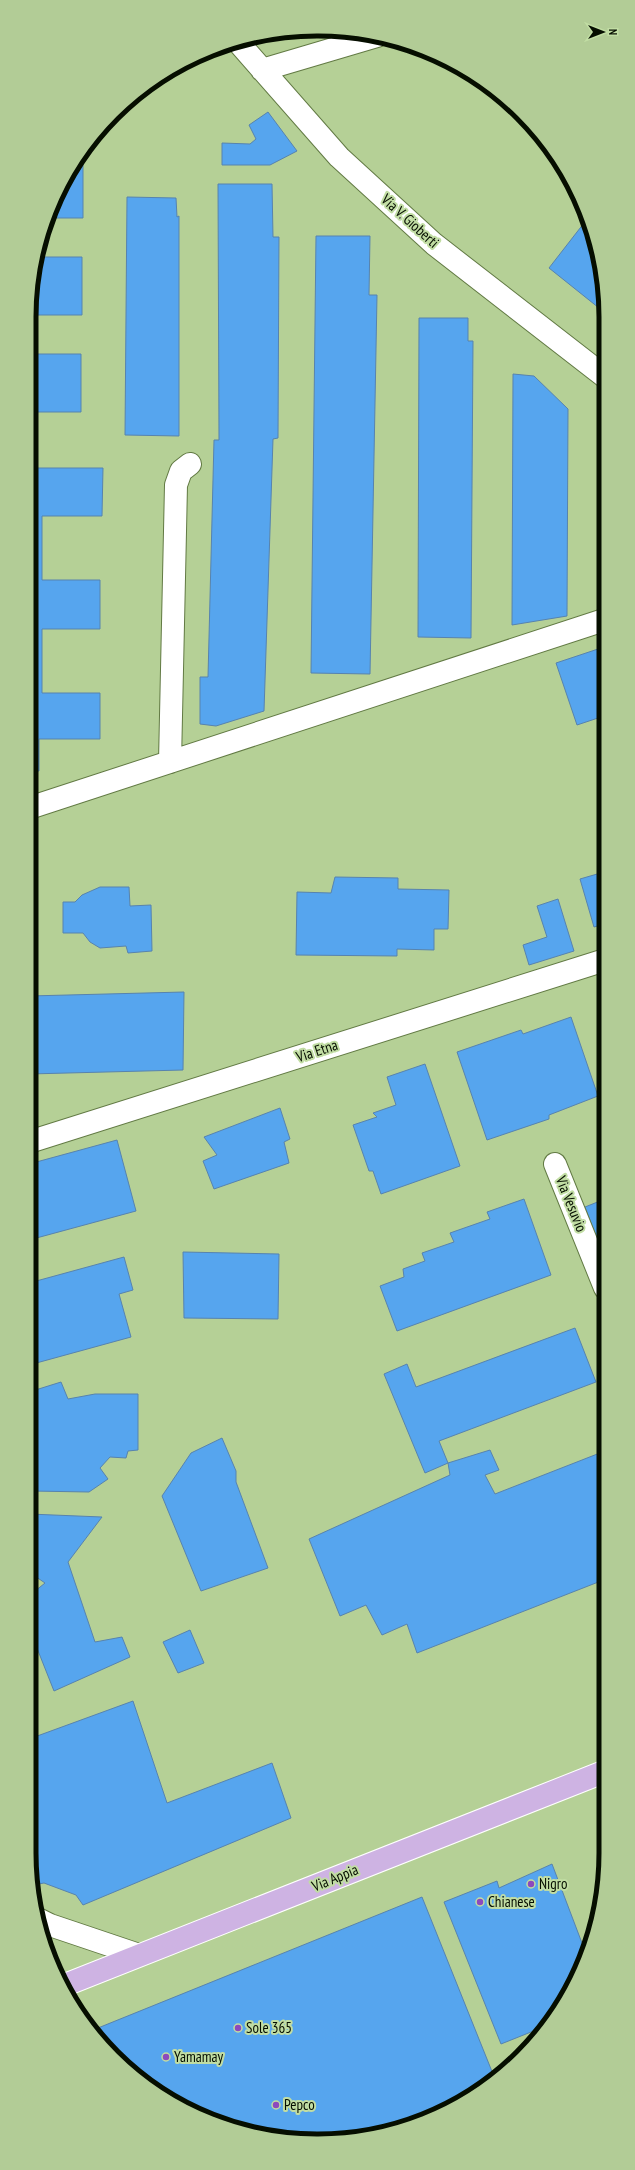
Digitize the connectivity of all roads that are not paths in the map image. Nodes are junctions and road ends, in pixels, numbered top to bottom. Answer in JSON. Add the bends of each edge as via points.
{"nodes":[{"id":1,"x":364,"y":40,"type":"edge"},
{"id":2,"x":242,"y":47,"type":"edge"},
{"id":3,"x":262,"y":70,"type":"junction"},
{"id":4,"x":599,"y":372,"type":"edge"},
{"id":5,"x":190,"y":464,"type":"dead end"},
{"id":6,"x":599,"y":622,"type":"edge"},
{"id":7,"x":170,"y":762,"type":"junction"},
{"id":8,"x":36,"y":806,"type":"edge"},
{"id":9,"x":599,"y":962,"type":"edge"},
{"id":10,"x":36,"y":1140,"type":"edge"},
{"id":11,"x":555,"y":1164,"type":"dead end"},
{"id":12,"x":599,"y":1273,"type":"edge"},
{"id":13,"x":599,"y":1774,"type":"edge"},
{"id":14,"x":45,"y":1923,"type":"edge"},
{"id":15,"x":139,"y":1955,"type":"junction"},
{"id":16,"x":69,"y":1984,"type":"edge"}],
"edges":[{"from":1,"to":3,"type":"street"},
{"from":2,"to":3,"type":"street","name":"Via V. Gioberti"},
{"from":3,"to":4,"type":"street","name":"Via V. Gioberti","via":[[339,157],[434,244]]},
{"from":5,"to":7,"type":"street","via":[[181,471],[176,485]]},
{"from":6,"to":7,"type":"street"},
{"from":7,"to":8,"type":"street"},
{"from":9,"to":10,"type":"street","name":"Via Etna"},
{"from":11,"to":12,"type":"street","name":"Via Vesuvio"},
{"from":13,"to":15,"type":"main road","name":"Via Appia"},
{"from":14,"to":15,"type":"street"},
{"from":15,"to":16,"type":"main road","name":"Via Appia"}]}
